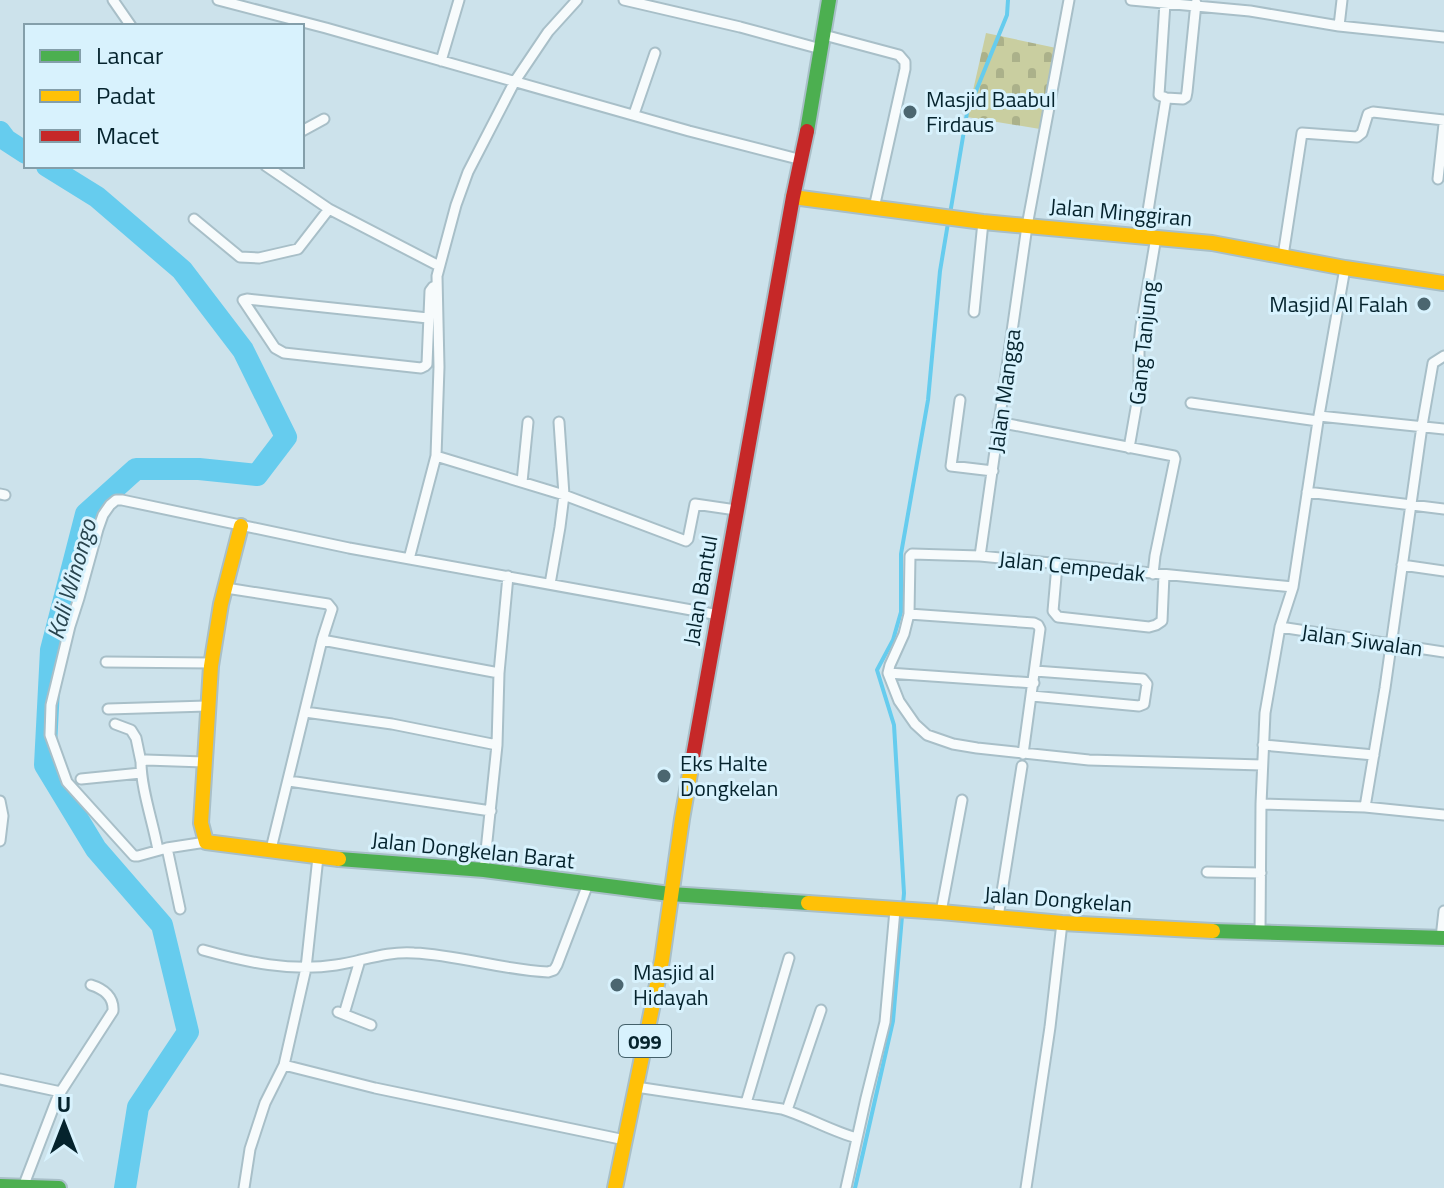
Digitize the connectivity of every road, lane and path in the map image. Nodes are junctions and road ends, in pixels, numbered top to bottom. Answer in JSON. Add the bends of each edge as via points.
{"nodes":[{"id":1,"x":113,"y":0,"type":"edge"},
{"id":2,"x":218,"y":0,"type":"edge"},
{"id":3,"x":459,"y":0,"type":"edge"},
{"id":4,"x":577,"y":0,"type":"edge"},
{"id":5,"x":624,"y":0,"type":"edge"},
{"id":6,"x":829,"y":0,"type":"edge"},
{"id":7,"x":1069,"y":0,"type":"edge"},
{"id":8,"x":1131,"y":0,"type":"edge"},
{"id":9,"x":1251,"y":0,"type":"edge"},
{"id":10,"x":1342,"y":0,"type":"edge"},
{"id":11,"x":247,"y":3,"type":"edge"},
{"id":12,"x":1165,"y":3,"type":"junction"},
{"id":13,"x":1196,"y":3,"type":"edge"},
{"id":14,"x":1250,"y":11,"type":"junction"},
{"id":15,"x":130,"y":24,"type":"edge"},
{"id":16,"x":1339,"y":26,"type":"junction"},
{"id":17,"x":1444,"y":37,"type":"edge"},
{"id":18,"x":822,"y":42,"type":"junction"},
{"id":19,"x":655,"y":53,"type":"dead end"},
{"id":20,"x":441,"y":61,"type":"junction"},
{"id":21,"x":515,"y":81,"type":"junction"},
{"id":22,"x":1166,"y":98,"type":"junction"},
{"id":23,"x":634,"y":114,"type":"junction"},
{"id":24,"x":324,"y":119,"type":"dead end"},
{"id":25,"x":1444,"y":122,"type":"edge"},
{"id":26,"x":304,"y":130,"type":"edge"},
{"id":27,"x":802,"y":160,"type":"junction"},
{"id":28,"x":271,"y":168,"type":"edge"},
{"id":29,"x":1438,"y":179,"type":"dead end"},
{"id":30,"x":793,"y":197,"type":"junction"},
{"id":31,"x":874,"y":208,"type":"junction"},
{"id":32,"x":329,"y":209,"type":"junction"},
{"id":33,"x":194,"y":219,"type":"dead end"},
{"id":34,"x":983,"y":222,"type":"junction"},
{"id":35,"x":1027,"y":226,"type":"junction"},
{"id":36,"x":1150,"y":237,"type":"junction"},
{"id":37,"x":1283,"y":256,"type":"junction"},
{"id":38,"x":439,"y":266,"type":"junction"},
{"id":39,"x":1345,"y":268,"type":"junction"},
{"id":40,"x":1444,"y":283,"type":"edge"},
{"id":41,"x":436,"y":286,"type":"junction"},
{"id":42,"x":974,"y":312,"type":"dead end"},
{"id":43,"x":428,"y":318,"type":"junction"},
{"id":44,"x":1444,"y":356,"type":"edge"},
{"id":45,"x":960,"y":400,"type":"dead end"},
{"id":46,"x":1191,"y":403,"type":"dead end"},
{"id":47,"x":1318,"y":418,"type":"junction"},
{"id":48,"x":528,"y":422,"type":"dead end"},
{"id":49,"x":559,"y":422,"type":"dead end"},
{"id":50,"x":998,"y":422,"type":"junction"},
{"id":51,"x":1422,"y":426,"type":"junction"},
{"id":52,"x":1444,"y":429,"type":"edge"},
{"id":53,"x":1129,"y":448,"type":"junction"},
{"id":54,"x":436,"y":456,"type":"junction"},
{"id":55,"x":993,"y":471,"type":"junction"},
{"id":56,"x":522,"y":482,"type":"junction"},
{"id":57,"x":1307,"y":492,"type":"junction"},
{"id":58,"x":564,"y":495,"type":"junction"},
{"id":59,"x":1411,"y":504,"type":"junction"},
{"id":60,"x":1444,"y":509,"type":"edge"},
{"id":61,"x":736,"y":510,"type":"junction"},
{"id":62,"x":241,"y":526,"type":"junction"},
{"id":63,"x":980,"y":556,"type":"junction"},
{"id":64,"x":409,"y":559,"type":"junction"},
{"id":65,"x":1057,"y":565,"type":"junction"},
{"id":66,"x":1402,"y":565,"type":"junction"},
{"id":67,"x":1444,"y":571,"type":"edge"},
{"id":68,"x":1153,"y":574,"type":"junction"},
{"id":69,"x":1164,"y":575,"type":"junction"},
{"id":70,"x":508,"y":576,"type":"junction"},
{"id":71,"x":550,"y":584,"type":"junction"},
{"id":72,"x":1293,"y":587,"type":"junction"},
{"id":73,"x":226,"y":588,"type":"junction"},
{"id":74,"x":909,"y":614,"type":"junction"},
{"id":75,"x":719,"y":615,"type":"junction"},
{"id":76,"x":1280,"y":627,"type":"junction"},
{"id":77,"x":322,"y":640,"type":"junction"},
{"id":78,"x":1391,"y":644,"type":"junction"},
{"id":79,"x":1444,"y":652,"type":"edge"},
{"id":80,"x":106,"y":662,"type":"dead end"},
{"id":81,"x":212,"y":663,"type":"junction"},
{"id":82,"x":1035,"y":671,"type":"junction"},
{"id":83,"x":499,"y":673,"type":"junction"},
{"id":84,"x":888,"y":673,"type":"junction"},
{"id":85,"x":1034,"y":683,"type":"junction"},
{"id":86,"x":1032,"y":696,"type":"junction"},
{"id":87,"x":207,"y":706,"type":"junction"},
{"id":88,"x":108,"y":709,"type":"dead end"},
{"id":89,"x":305,"y":712,"type":"junction"},
{"id":90,"x":115,"y":724,"type":"dead end"},
{"id":91,"x":497,"y":745,"type":"junction"},
{"id":92,"x":1263,"y":745,"type":"junction"},
{"id":93,"x":1023,"y":754,"type":"junction"},
{"id":94,"x":1374,"y":755,"type":"junction"},
{"id":95,"x":204,"y":762,"type":"junction"},
{"id":96,"x":1262,"y":765,"type":"junction"},
{"id":97,"x":1022,"y":766,"type":"dead end"},
{"id":98,"x":141,"y":768,"type":"junction"},
{"id":99,"x":81,"y":779,"type":"dead end"},
{"id":100,"x":289,"y":781,"type":"junction"},
{"id":101,"x":962,"y":800,"type":"dead end"},
{"id":102,"x":0,"y":801,"type":"edge"},
{"id":103,"x":1261,"y":804,"type":"junction"},
{"id":104,"x":1365,"y":807,"type":"junction"},
{"id":105,"x":491,"y":811,"type":"junction"},
{"id":106,"x":1444,"y":815,"type":"edge"},
{"id":107,"x":0,"y":841,"type":"edge"},
{"id":108,"x":206,"y":842,"type":"junction"},
{"id":109,"x":162,"y":849,"type":"junction"},
{"id":110,"x":271,"y":849,"type":"junction"},
{"id":111,"x":318,"y":857,"type":"junction"},
{"id":112,"x":484,"y":870,"type":"junction"},
{"id":113,"x":1207,"y":872,"type":"dead end"},
{"id":114,"x":1261,"y":873,"type":"junction"},
{"id":115,"x":588,"y":884,"type":"junction"},
{"id":116,"x":670,"y":894,"type":"junction"},
{"id":117,"x":180,"y":909,"type":"dead end"},
{"id":118,"x":895,"y":910,"type":"junction"},
{"id":119,"x":1444,"y":911,"type":"edge"},
{"id":120,"x":941,"y":912,"type":"junction"},
{"id":121,"x":998,"y":917,"type":"junction"},
{"id":122,"x":1062,"y":923,"type":"junction"},
{"id":123,"x":1260,"y":931,"type":"junction"},
{"id":124,"x":1442,"y":938,"type":"edge"},
{"id":125,"x":203,"y":950,"type":"dead end"},
{"id":126,"x":789,"y":958,"type":"dead end"},
{"id":127,"x":360,"y":960,"type":"junction"},
{"id":128,"x":306,"y":968,"type":"junction"},
{"id":129,"x":91,"y":985,"type":"dead end"},
{"id":130,"x":821,"y":1010,"type":"dead end"},
{"id":131,"x":371,"y":1025,"type":"dead end"},
{"id":132,"x":284,"y":1065,"type":"junction"},
{"id":133,"x":0,"y":1079,"type":"edge"},
{"id":134,"x":636,"y":1087,"type":"junction"},
{"id":135,"x":61,"y":1092,"type":"junction"},
{"id":136,"x":746,"y":1103,"type":"junction"},
{"id":137,"x":787,"y":1110,"type":"junction"},
{"id":138,"x":857,"y":1138,"type":"junction"},
{"id":139,"x":625,"y":1140,"type":"junction"},
{"id":140,"x":0,"y":1186,"type":"edge"},
{"id":141,"x":23,"y":1187,"type":"edge"},
{"id":142,"x":57,"y":1188,"type":"edge"},
{"id":143,"x":244,"y":1188,"type":"edge"},
{"id":144,"x":615,"y":1188,"type":"edge"},
{"id":145,"x":846,"y":1188,"type":"edge"},
{"id":146,"x":1026,"y":1188,"type":"edge"}],
"edges":[{"from":1,"to":15,"type":"street"},
{"from":2,"to":11,"type":"street"},
{"from":3,"to":20,"type":"street"},
{"from":4,"to":21,"type":"street"},
{"from":5,"to":18,"type":"street"},
{"from":6,"to":18,"type":"street","name":"Jalan Bantul"},
{"from":7,"to":35,"type":"street","name":"Jalan Mangga"},
{"from":8,"to":12,"type":"street"},
{"from":9,"to":14,"type":"street"},
{"from":10,"to":16,"type":"street"},
{"from":11,"to":20,"type":"street"},
{"from":12,"to":13,"type":"street"},
{"from":12,"to":22,"type":"street","name":"Gang Tanjung","via":[[1158,92]]},
{"from":13,"to":14,"type":"street"},
{"from":13,"to":22,"type":"street","via":[[1186,97]]},
{"from":14,"to":16,"type":"street"},
{"from":16,"to":17,"type":"street"},
{"from":18,"to":27,"type":"street","name":"Jalan Bantul"},
{"from":18,"to":31,"type":"street","via":[[899,55],[905,62]]},
{"from":19,"to":23,"type":"street"},
{"from":20,"to":21,"type":"street"},
{"from":21,"to":23,"type":"street"},
{"from":21,"to":38,"type":"street","via":[[461,188]]},
{"from":22,"to":36,"type":"street","name":"Gang Tanjung"},
{"from":23,"to":27,"type":"street"},
{"from":24,"to":26,"type":"street"},
{"from":25,"to":29,"type":"street"},
{"from":25,"to":37,"type":"street","via":[[1373,112],[1357,137],[1302,133]]},
{"from":27,"to":30,"type":"street","name":"Jalan Bantul"},
{"from":28,"to":32,"type":"street"},
{"from":30,"to":31,"type":"street","name":"Jalan Minggiran"},
{"from":30,"to":61,"type":"street","name":"Jalan Bantul"},
{"from":31,"to":34,"type":"street","name":"Jalan Minggiran"},
{"from":32,"to":33,"type":"street","via":[[298,249],[259,258],[240,257]]},
{"from":32,"to":38,"type":"street"},
{"from":34,"to":35,"type":"street","name":"Jalan Minggiran"},
{"from":34,"to":42,"type":"street"},
{"from":35,"to":36,"type":"street","name":"Jalan Minggiran"},
{"from":35,"to":50,"type":"street","name":"Jalan Mangga"},
{"from":36,"to":37,"type":"street","name":"Jalan Minggiran"},
{"from":36,"to":53,"type":"street","name":"Gang Tanjung","via":[[1141,378]]},
{"from":37,"to":39,"type":"street","name":"Jalan Minggiran"},
{"from":38,"to":41,"type":"street"},
{"from":39,"to":40,"type":"street","name":"Jalan Minggiran"},
{"from":39,"to":47,"type":"street"},
{"from":41,"to":43,"type":"street","via":[[430,291]]},
{"from":41,"to":54,"type":"street"},
{"from":43,"to":43,"type":"street","via":[[247,299],[243,300],[281,352],[391,366],[426,366]]},
{"from":44,"to":51,"type":"street","via":[[1433,363]]},
{"from":45,"to":55,"type":"street","via":[[951,466]]},
{"from":46,"to":47,"type":"street"},
{"from":47,"to":51,"type":"street"},
{"from":47,"to":57,"type":"street"},
{"from":48,"to":56,"type":"street"},
{"from":49,"to":58,"type":"street"},
{"from":50,"to":53,"type":"street"},
{"from":50,"to":55,"type":"street","name":"Jalan Mangga"},
{"from":51,"to":52,"type":"street"},
{"from":51,"to":59,"type":"street"},
{"from":53,"to":68,"type":"street","via":[[1175,459]]},
{"from":54,"to":56,"type":"street"},
{"from":54,"to":64,"type":"street"},
{"from":55,"to":63,"type":"street","name":"Jalan Mangga"},
{"from":56,"to":58,"type":"street"},
{"from":57,"to":59,"type":"street"},
{"from":57,"to":72,"type":"street"},
{"from":58,"to":61,"type":"street","via":[[686,541],[695,504]]},
{"from":58,"to":71,"type":"street"},
{"from":59,"to":60,"type":"street"},
{"from":59,"to":66,"type":"street"},
{"from":61,"to":75,"type":"street","name":"Jalan Bantul"},
{"from":62,"to":64,"type":"street"},
{"from":62,"to":73,"type":"street"},
{"from":62,"to":109,"type":"street","via":[[116,500],[103,515],[70,626],[51,705],[50,735],[67,782],[129,853],[138,856]]},
{"from":63,"to":65,"type":"street","name":"Jalan Cempedak"},
{"from":63,"to":74,"type":"street","name":"Jalan Cempedak","via":[[911,555]]},
{"from":64,"to":70,"type":"street"},
{"from":65,"to":68,"type":"street","name":"Jalan Cempedak"},
{"from":65,"to":69,"type":"street","via":[[1053,611],[1058,617],[1149,627],[1162,621]]},
{"from":66,"to":67,"type":"street"},
{"from":66,"to":78,"type":"street"},
{"from":68,"to":69,"type":"street","name":"Jalan Cempedak"},
{"from":69,"to":72,"type":"street","name":"Jalan Cempedak"},
{"from":70,"to":71,"type":"street"},
{"from":70,"to":83,"type":"street"},
{"from":71,"to":75,"type":"street"},
{"from":72,"to":76,"type":"street"},
{"from":73,"to":77,"type":"street","via":[[330,604]]},
{"from":73,"to":81,"type":"street"},
{"from":74,"to":82,"type":"street","via":[[1034,623],[1040,629]]},
{"from":74,"to":84,"type":"street"},
{"from":75,"to":116,"type":"street","name":"Jalan Bantul"},
{"from":76,"to":78,"type":"street","name":"Jalan Siwalan"},
{"from":76,"to":92,"type":"street"},
{"from":77,"to":83,"type":"street"},
{"from":77,"to":89,"type":"street"},
{"from":78,"to":79,"type":"street","name":"Jalan Siwalan"},
{"from":78,"to":94,"type":"street"},
{"from":80,"to":81,"type":"street"},
{"from":81,"to":87,"type":"street"},
{"from":82,"to":85,"type":"street"},
{"from":82,"to":86,"type":"street","via":[[1143,679],[1146,700],[1139,706]]},
{"from":83,"to":91,"type":"street"},
{"from":84,"to":85,"type":"street"},
{"from":84,"to":93,"type":"street","via":[[899,701],[927,735]]},
{"from":85,"to":86,"type":"street"},
{"from":86,"to":93,"type":"street"},
{"from":87,"to":88,"type":"street"},
{"from":87,"to":95,"type":"street"},
{"from":89,"to":91,"type":"street"},
{"from":89,"to":100,"type":"street"},
{"from":90,"to":98,"type":"street","via":[[136,738]]},
{"from":91,"to":105,"type":"street"},
{"from":92,"to":94,"type":"street"},
{"from":92,"to":96,"type":"street"},
{"from":93,"to":96,"type":"street"},
{"from":94,"to":104,"type":"street"},
{"from":95,"to":98,"type":"street","via":[[146,760]]},
{"from":95,"to":108,"type":"street","via":[[201,823]]},
{"from":96,"to":103,"type":"street"},
{"from":97,"to":121,"type":"street"},
{"from":98,"to":99,"type":"street"},
{"from":98,"to":109,"type":"street"},
{"from":100,"to":105,"type":"street"},
{"from":100,"to":110,"type":"street"},
{"from":101,"to":120,"type":"street"},
{"from":102,"to":107,"type":"street"},
{"from":103,"to":104,"type":"street"},
{"from":103,"to":114,"type":"street"},
{"from":104,"to":106,"type":"street"},
{"from":105,"to":112,"type":"street"},
{"from":108,"to":109,"type":"street"},
{"from":108,"to":110,"type":"street","name":"Jalan Dongkelan Barat"},
{"from":109,"to":117,"type":"street"},
{"from":110,"to":111,"type":"street","name":"Jalan Dongkelan Barat"},
{"from":111,"to":112,"type":"street","name":"Jalan Dongkelan Barat"},
{"from":111,"to":128,"type":"street"},
{"from":112,"to":115,"type":"street","name":"Jalan Dongkelan Barat"},
{"from":113,"to":114,"type":"street"},
{"from":114,"to":123,"type":"street"},
{"from":115,"to":116,"type":"street","name":"Jalan Dongkelan Barat"},
{"from":115,"to":127,"type":"street","via":[[551,972],[414,953]]},
{"from":116,"to":118,"type":"street","name":"Jalan Dongkelan"},
{"from":116,"to":134,"type":"street","name":"Jalan Bantul","number":"099"},
{"from":118,"to":120,"type":"street","name":"Jalan Dongkelan"},
{"from":118,"to":138,"type":"street","via":[[885,1022]]},
{"from":119,"to":124,"type":"street"},
{"from":120,"to":121,"type":"street","name":"Jalan Dongkelan"},
{"from":121,"to":122,"type":"street","name":"Jalan Dongkelan"},
{"from":122,"to":123,"type":"street","name":"Jalan Dongkelan"},
{"from":122,"to":146,"type":"street"},
{"from":123,"to":124,"type":"street","name":"Jalan Dongkelan"},
{"from":125,"to":128,"type":"street"},
{"from":126,"to":136,"type":"street"},
{"from":127,"to":128,"type":"street"},
{"from":127,"to":131,"type":"street","via":[[341,1013]]},
{"from":128,"to":132,"type":"street"},
{"from":129,"to":135,"type":"street","via":[[112,1000],[113,1011]]},
{"from":130,"to":137,"type":"street"},
{"from":132,"to":139,"type":"street"},
{"from":132,"to":143,"type":"street","via":[[250,1149]]},
{"from":133,"to":135,"type":"street"},
{"from":134,"to":136,"type":"street"},
{"from":134,"to":139,"type":"street","name":"Jalan Bantul","number":"099"},
{"from":135,"to":141,"type":"street"},
{"from":136,"to":137,"type":"street"},
{"from":137,"to":138,"type":"street"},
{"from":138,"to":145,"type":"street"},
{"from":139,"to":144,"type":"street","name":"Jalan Bantul","number":"099"},
{"from":140,"to":141,"type":"street"},
{"from":141,"to":142,"type":"street"}]}
